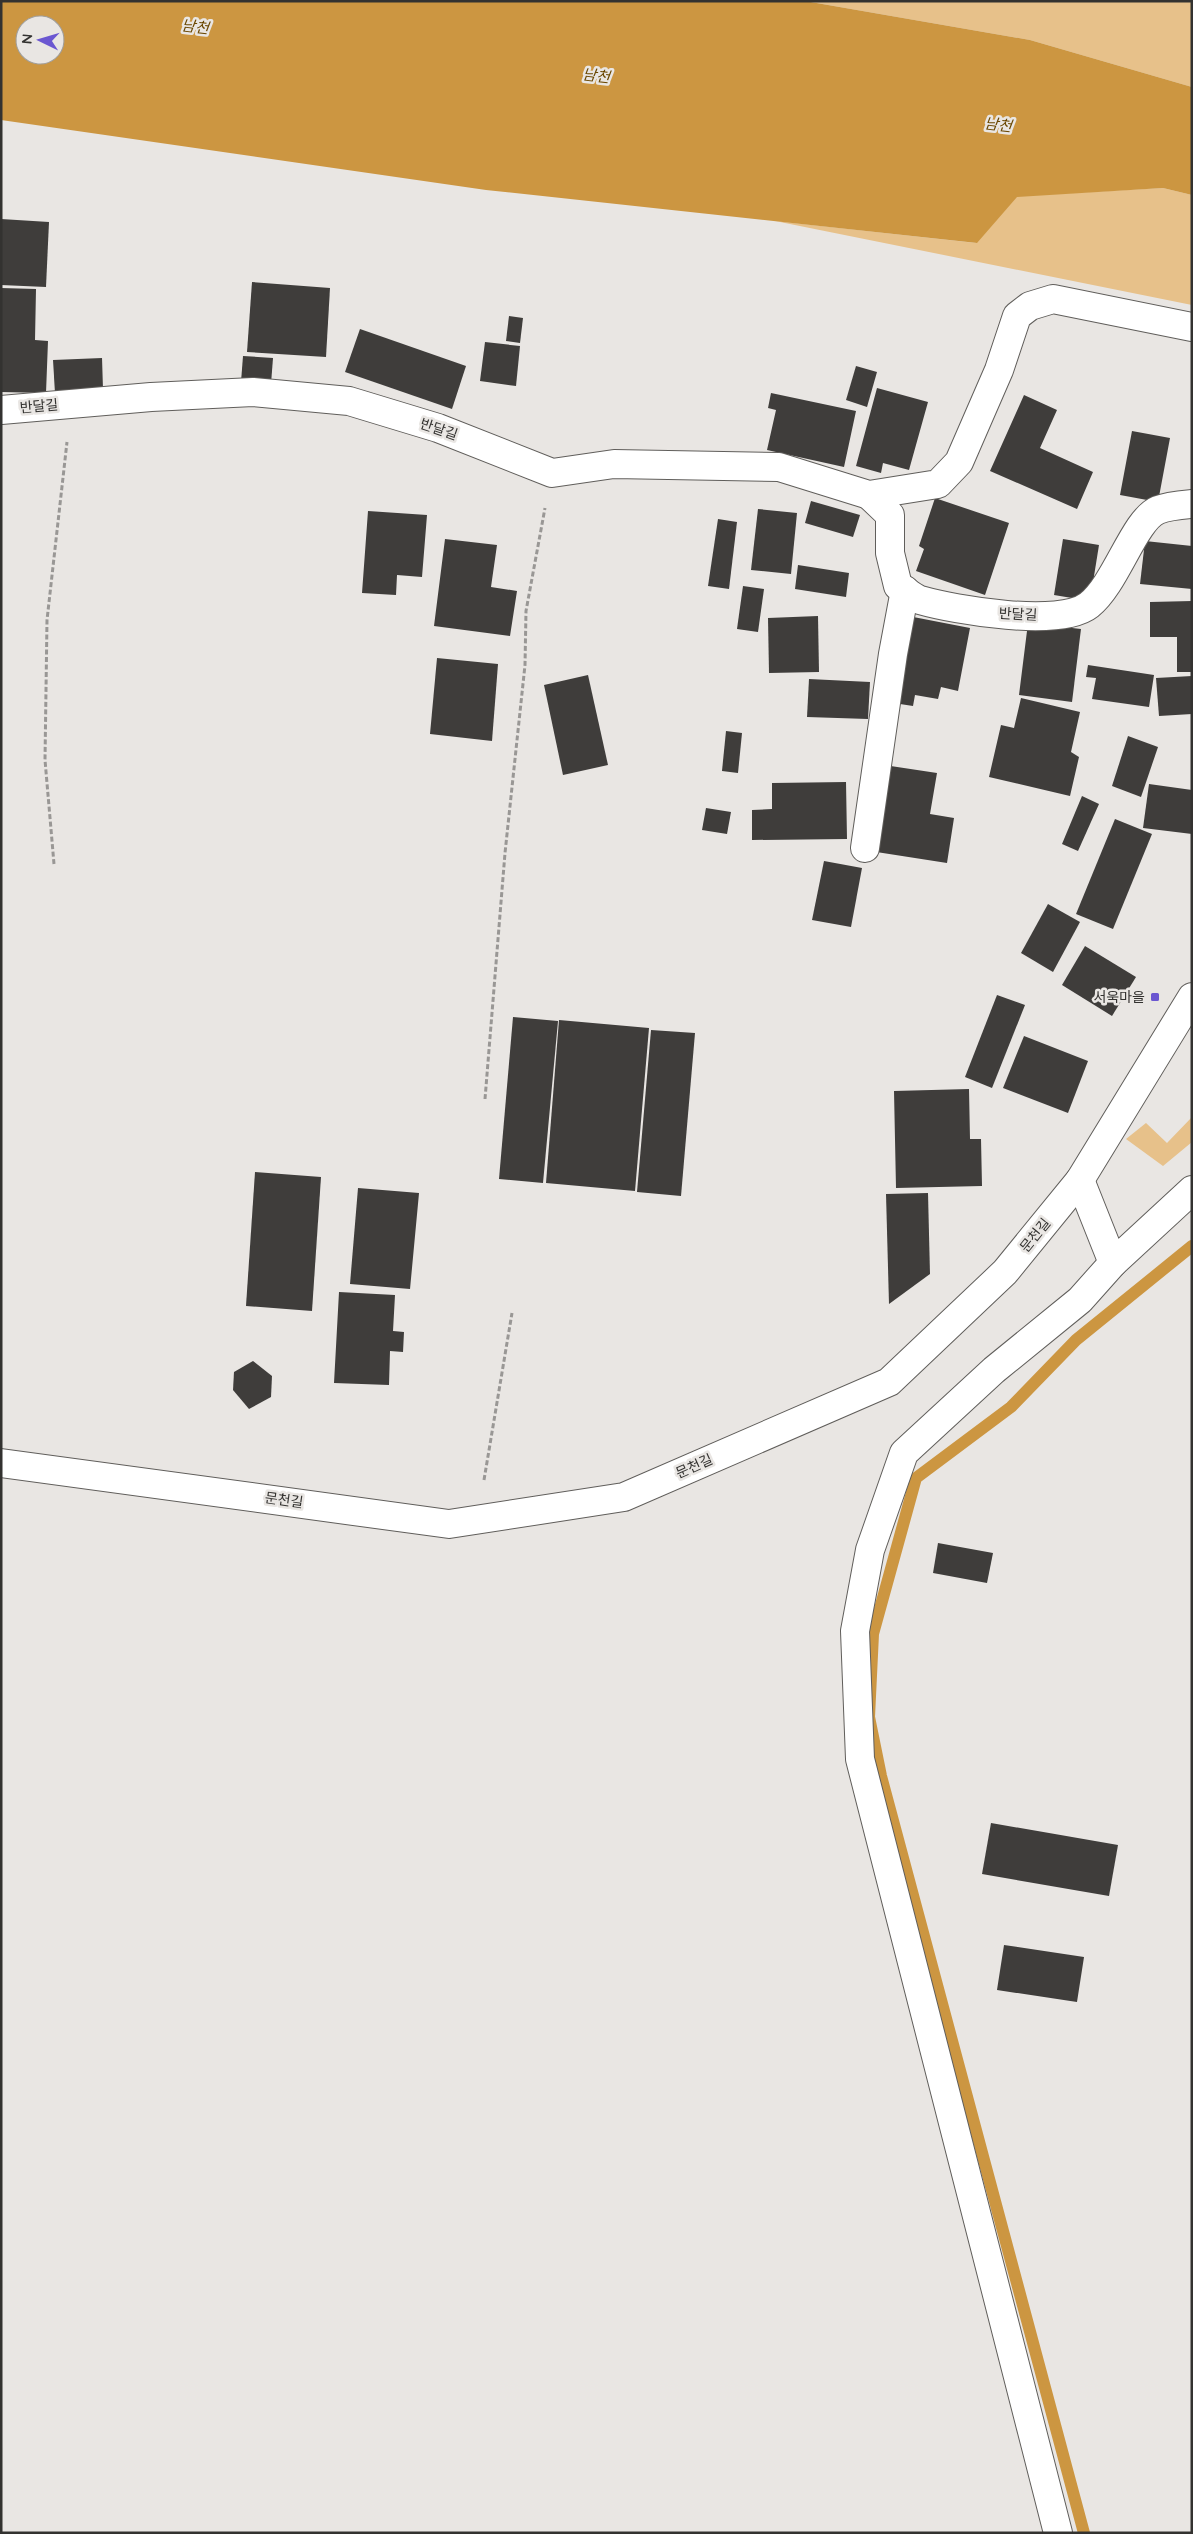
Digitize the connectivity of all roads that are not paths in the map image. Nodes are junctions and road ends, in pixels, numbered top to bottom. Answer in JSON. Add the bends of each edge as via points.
{"nodes":[{"id":1,"x":1192,"y":327,"type":"edge"},
{"id":2,"x":1,"y":410,"type":"edge"},
{"id":3,"x":868,"y":495,"type":"junction"},
{"id":4,"x":1192,"y":504,"type":"edge"},
{"id":5,"x":905,"y":590,"type":"junction"},
{"id":6,"x":865,"y":848,"type":"dead end"},
{"id":7,"x":1192,"y":998,"type":"edge"},
{"id":8,"x":1080,"y":1180,"type":"junction"},
{"id":9,"x":1192,"y":1190,"type":"edge"},
{"id":10,"x":1113,"y":1263,"type":"junction"},
{"id":11,"x":1,"y":1463,"type":"edge"},
{"id":12,"x":1058,"y":2533,"type":"edge"}],
"edges":[{"from":1,"to":3,"type":"street","name":"반달길","via":[[1053,299],[1030,306],[1018,316],[999,370],[959,462],[938,484]]},
{"from":2,"to":3,"type":"street","name":"반달길","via":[[253,392],[349,401],[438,428],[552,473],[614,464],[779,467]]},
{"from":3,"to":5,"type":"street","name":"반달길","via":[[890,515],[890,553],[898,586]]},
{"from":4,"to":5,"type":"street","name":"반달길","via":[[1157,510],[1141,525],[1112,580],[1088,606],[1058,616],[1004,615],[965,609],[918,599]]},
{"from":5,"to":6,"type":"street","via":[[892,654]]},
{"from":7,"to":8,"type":"street","name":"문천길"},
{"from":8,"to":10,"type":"street"},
{"from":8,"to":11,"type":"street","name":"문천길","via":[[1005,1272],[889,1382],[624,1497],[449,1524]]},
{"from":9,"to":10,"type":"street"},
{"from":10,"to":12,"type":"street","via":[[1080,1300],[994,1370],[904,1452],[870,1550],[855,1631],[860,1759]]}]}
